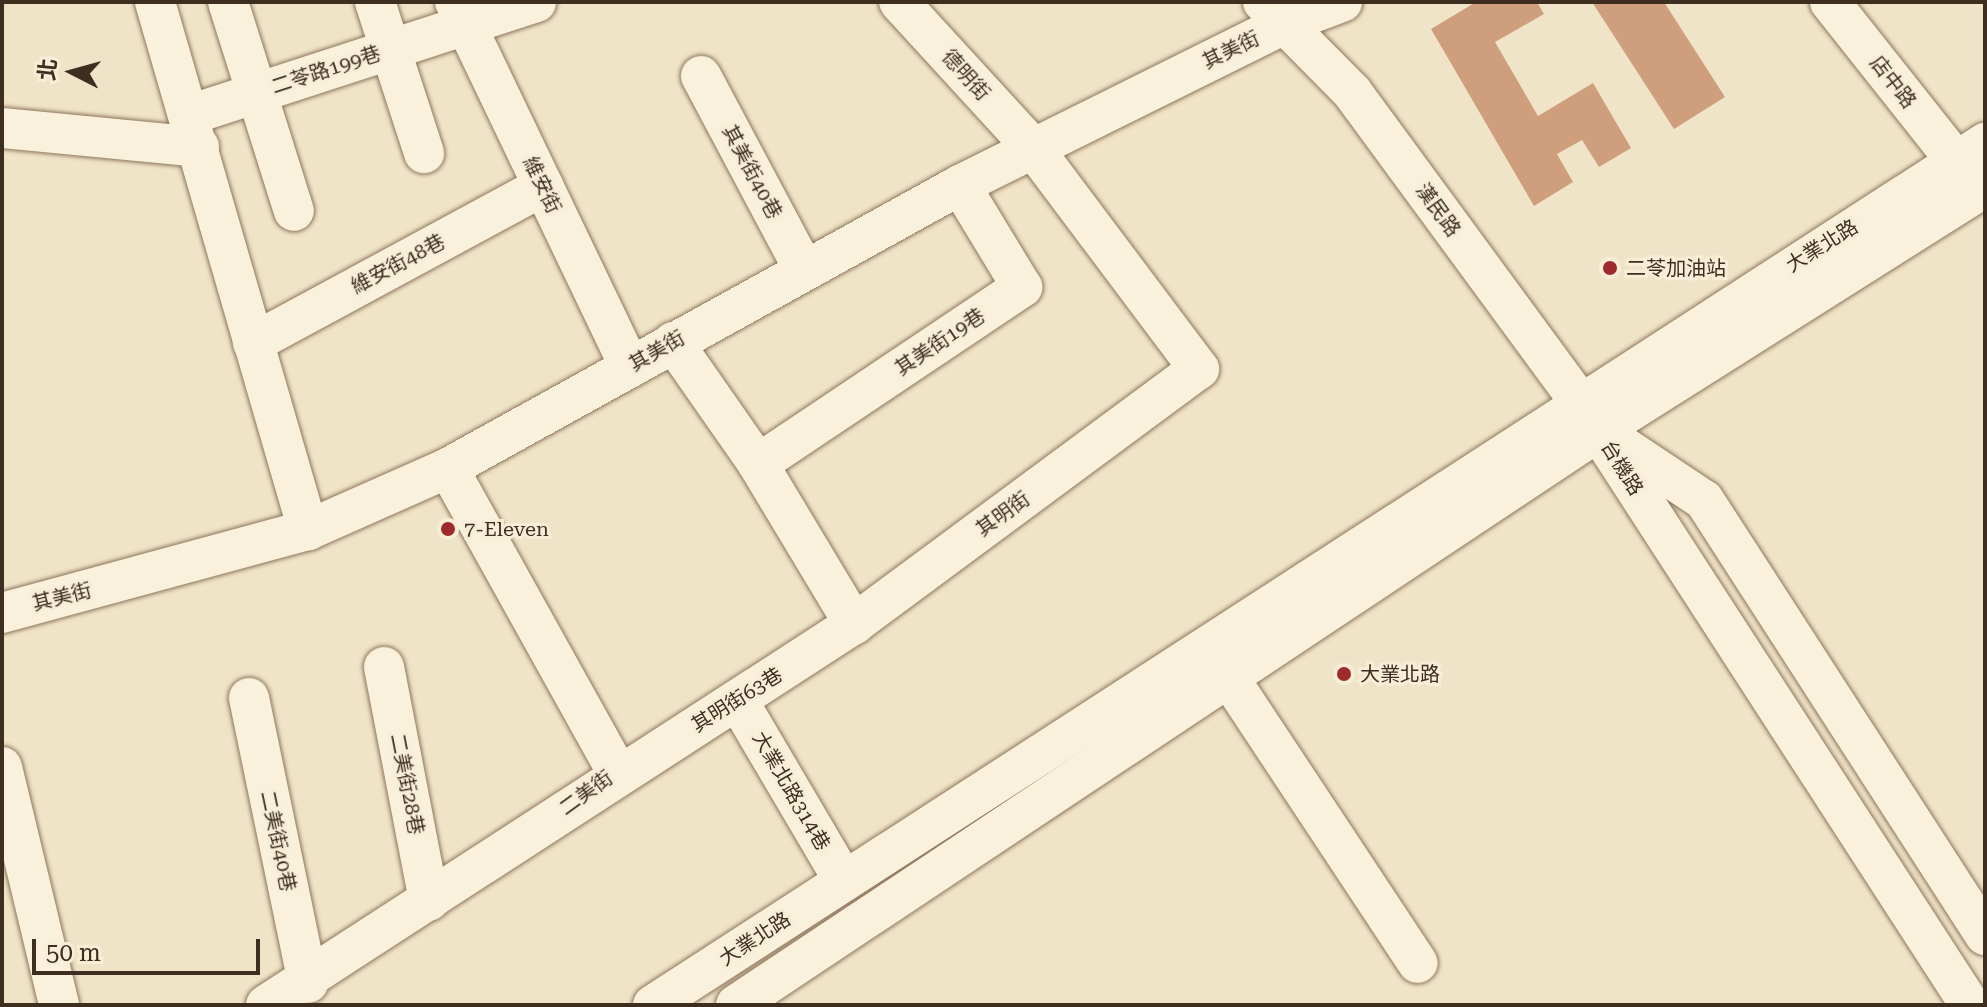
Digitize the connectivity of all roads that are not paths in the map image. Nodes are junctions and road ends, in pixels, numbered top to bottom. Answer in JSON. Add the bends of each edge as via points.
{"nodes":[{"id":1,"x":155,"y":2,"type":"edge"},
{"id":2,"x":228,"y":2,"type":"edge"},
{"id":3,"x":375,"y":2,"type":"edge"},
{"id":4,"x":536,"y":2,"type":"edge"},
{"id":5,"x":899,"y":2,"type":"edge"},
{"id":6,"x":1342,"y":2,"type":"edge"},
{"id":7,"x":1830,"y":2,"type":"edge"},
{"id":8,"x":1275,"y":12,"type":"edge"},
{"id":9,"x":459,"y":14,"type":"edge"},
{"id":10,"x":391,"y":49,"type":"junction"},
{"id":11,"x":701,"y":76,"type":"dead end"},
{"id":12,"x":257,"y":93,"type":"junction"},
{"id":13,"x":2,"y":128,"type":"edge"},
{"id":14,"x":194,"y":131,"type":"junction"},
{"id":15,"x":1033,"y":148,"type":"junction"},
{"id":16,"x":424,"y":153,"type":"dead end"},
{"id":17,"x":1975,"y":164,"type":"edge"},
{"id":18,"x":960,"y":185,"type":"junction"},
{"id":19,"x":543,"y":186,"type":"junction"},
{"id":20,"x":294,"y":211,"type":"dead end"},
{"id":21,"x":803,"y":268,"type":"junction"},
{"id":22,"x":673,"y":342,"type":"junction"},
{"id":23,"x":253,"y":343,"type":"junction"},
{"id":24,"x":630,"y":367,"type":"junction"},
{"id":25,"x":1588,"y":416,"type":"junction"},
{"id":26,"x":758,"y":464,"type":"junction"},
{"id":27,"x":448,"y":468,"type":"junction"},
{"id":28,"x":308,"y":530,"type":"junction"},
{"id":29,"x":2,"y":613,"type":"edge"},
{"id":30,"x":854,"y":624,"type":"junction"},
{"id":31,"x":384,"y":667,"type":"dead end"},
{"id":32,"x":1231,"y":681,"type":"junction"},
{"id":33,"x":249,"y":698,"type":"dead end"},
{"id":34,"x":738,"y":701,"type":"junction"},
{"id":35,"x":2,"y":767,"type":"edge"},
{"id":36,"x":618,"y":773,"type":"junction"},
{"id":37,"x":844,"y":881,"type":"junction"},
{"id":38,"x":429,"y":901,"type":"junction"},
{"id":39,"x":1985,"y":935,"type":"edge"},
{"id":40,"x":1418,"y":963,"type":"dead end"},
{"id":41,"x":308,"y":983,"type":"junction"},
{"id":42,"x":59,"y":1005,"type":"edge"},
{"id":43,"x":266,"y":1005,"type":"edge"},
{"id":44,"x":653,"y":1005,"type":"edge"},
{"id":45,"x":736,"y":1005,"type":"edge"},
{"id":46,"x":1970,"y":1005,"type":"edge"}],
"edges":[{"from":1,"to":14,"type":"street"},
{"from":2,"to":12,"type":"street"},
{"from":3,"to":10,"type":"street"},
{"from":4,"to":9,"type":"street"},
{"from":5,"to":15,"type":"street","name":"德明街"},
{"from":6,"to":8,"type":"street","name":"其美街"},
{"from":7,"to":17,"type":"street","name":"店中路"},
{"from":8,"to":15,"type":"street","name":"其美街"},
{"from":8,"to":25,"type":"street","name":"漢民路","via":[[1352,92]]},
{"from":9,"to":10,"type":"street","name":"二苓路199巷"},
{"from":9,"to":19,"type":"street","name":"維安街"},
{"from":10,"to":12,"type":"street","name":"二苓路199巷"},
{"from":10,"to":16,"type":"street"},
{"from":11,"to":21,"type":"street","name":"其美街40巷"},
{"from":12,"to":14,"type":"street","name":"二苓路199巷"},
{"from":12,"to":20,"type":"street"},
{"from":13,"to":14,"type":"street","name":"二苓路199巷"},
{"from":14,"to":23,"type":"street"},
{"from":15,"to":18,"type":"street","name":"其美街"},
{"from":15,"to":30,"type":"street","name":"其明街","via":[[1199,369]]},
{"from":17,"to":25,"type":"street","name":"大業北路"},
{"from":18,"to":21,"type":"street","name":"其美街"},
{"from":18,"to":26,"type":"street","name":"其美街19巷","via":[[1022,287]]},
{"from":19,"to":23,"type":"street","name":"維安街48巷"},
{"from":19,"to":24,"type":"street","name":"維安街"},
{"from":21,"to":22,"type":"street","name":"其美街"},
{"from":22,"to":24,"type":"street","name":"其美街"},
{"from":22,"to":26,"type":"street"},
{"from":23,"to":28,"type":"street"},
{"from":24,"to":27,"type":"street","name":"其美街"},
{"from":25,"to":32,"type":"street","name":"大業北路"},
{"from":25,"to":37,"type":"street","name":"大業北路"},
{"from":25,"to":39,"type":"street","name":"台機路","via":[[1704,500]]},
{"from":25,"to":46,"type":"street","name":"台機路"},
{"from":26,"to":30,"type":"street"},
{"from":27,"to":28,"type":"street","name":"其美街"},
{"from":27,"to":36,"type":"street","name":"二美街"},
{"from":28,"to":29,"type":"street","name":"其美街"},
{"from":30,"to":34,"type":"street","name":"其明街63巷"},
{"from":31,"to":38,"type":"street","name":"二美街28巷"},
{"from":32,"to":40,"type":"street"},
{"from":32,"to":45,"type":"street","name":"大業北路"},
{"from":33,"to":41,"type":"street","name":"二美街40巷"},
{"from":34,"to":36,"type":"street","name":"其明街63巷"},
{"from":34,"to":37,"type":"street","name":"大業北路314巷"},
{"from":35,"to":42,"type":"street"},
{"from":36,"to":38,"type":"street","name":"二美街"},
{"from":37,"to":44,"type":"street","name":"大業北路"},
{"from":38,"to":41,"type":"street","name":"二美街"},
{"from":41,"to":43,"type":"street","name":"二美街"}]}
